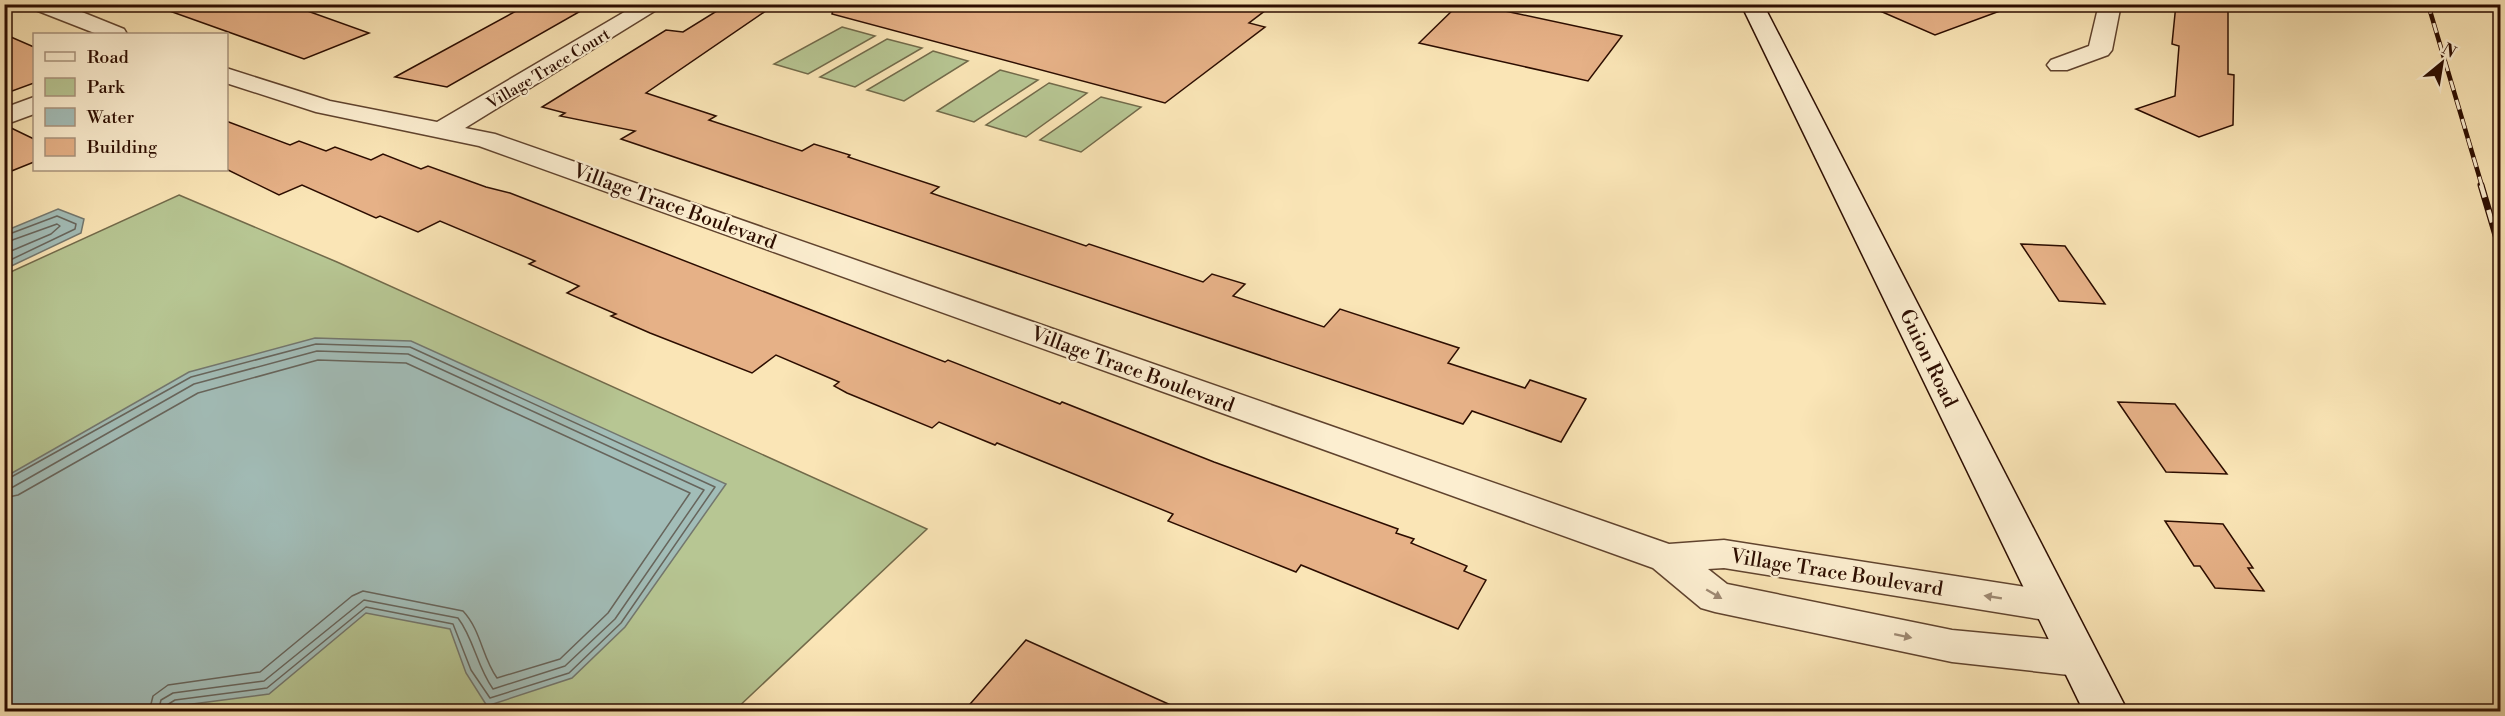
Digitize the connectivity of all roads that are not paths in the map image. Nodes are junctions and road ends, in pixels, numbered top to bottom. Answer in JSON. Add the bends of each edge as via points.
{"nodes":[{"id":1,"x":41,"y":4,"type":"edge"},
{"id":2,"x":655,"y":4,"type":"edge"},
{"id":3,"x":1752,"y":4,"type":"edge"},
{"id":4,"x":2110,"y":4,"type":"edge"},
{"id":5,"x":114,"y":33,"type":"edge"},
{"id":6,"x":2059,"y":65,"type":"dead end"},
{"id":7,"x":228,"y":76,"type":"edge"},
{"id":8,"x":33,"y":105,"type":"edge"},
{"id":9,"x":4,"y":117,"type":"edge"},
{"id":10,"x":441,"y":131,"type":"junction"},
{"id":11,"x":1668,"y":558,"type":"junction"},
{"id":12,"x":2051,"y":606,"type":"junction"},
{"id":13,"x":2078,"y":659,"type":"junction"},
{"id":14,"x":2106,"y":711,"type":"edge"}],
"edges":[{"from":1,"to":5,"type":"street"},
{"from":2,"to":10,"type":"street","name":"Village Trace Court"},
{"from":3,"to":12,"type":"street","name":"Guion Road"},
{"from":4,"to":6,"type":"street","via":[[2100,50]]},
{"from":7,"to":10,"type":"street","name":"Village Trace Boulevard","via":[[325,107]]},
{"from":8,"to":9,"type":"street"},
{"from":10,"to":11,"type":"street","name":"Village Trace Boulevard","via":[[486,140]]},
{"from":12,"to":11,"type":"street","name":"Village Trace Boulevard","one_way":true,"via":[[1724,554]]},
{"from":11,"to":13,"type":"street","one_way":true,"via":[[1715,597],[1952,646]]},
{"from":12,"to":13,"type":"street","name":"Guion Road"},
{"from":13,"to":14,"type":"street","name":"Guion Road"}]}
